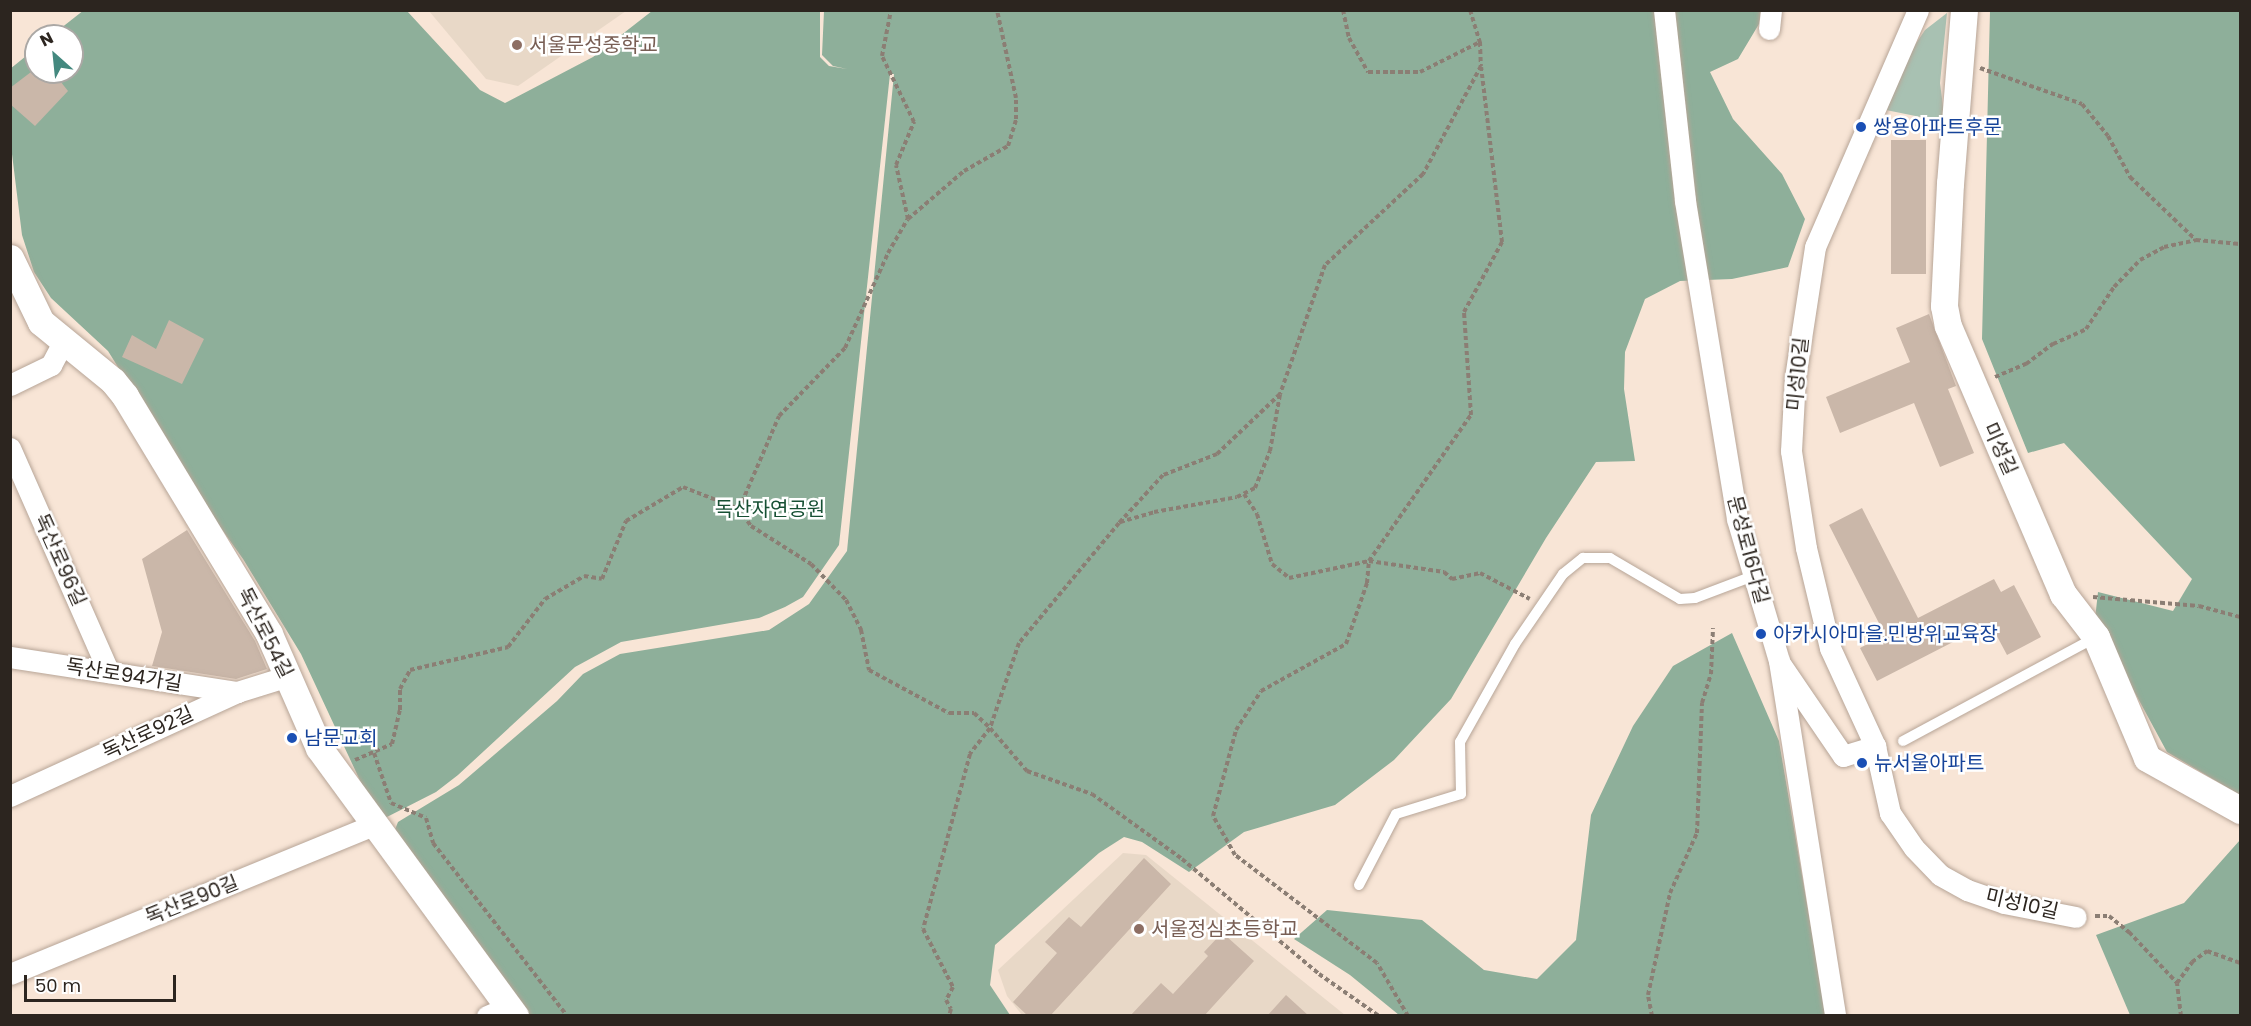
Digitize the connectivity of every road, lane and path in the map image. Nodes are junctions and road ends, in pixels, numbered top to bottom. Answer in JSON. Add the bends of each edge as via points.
{"nodes":[{"id":1,"x":891,"y":10,"type":"edge"},
{"id":2,"x":997,"y":10,"type":"edge"},
{"id":3,"x":1343,"y":10,"type":"edge"},
{"id":4,"x":1470,"y":10,"type":"edge"},
{"id":5,"x":1664,"y":10,"type":"edge"},
{"id":6,"x":1917,"y":10,"type":"edge"},
{"id":7,"x":1964,"y":10,"type":"edge"},
{"id":8,"x":1480,"y":42,"type":"junction"},
{"id":9,"x":1960,"y":62,"type":"junction"},
{"id":10,"x":1481,"y":66,"type":"junction"},
{"id":11,"x":908,"y":219,"type":"junction"},
{"id":12,"x":2196,"y":240,"type":"junction"},
{"id":13,"x":2241,"y":244,"type":"edge"},
{"id":14,"x":10,"y":258,"type":"edge"},
{"id":15,"x":63,"y":342,"type":"junction"},
{"id":16,"x":10,"y":384,"type":"edge"},
{"id":17,"x":1972,"y":386,"type":"junction"},
{"id":18,"x":1280,"y":394,"type":"junction"},
{"id":19,"x":10,"y":448,"type":"edge"},
{"id":20,"x":1244,"y":494,"type":"junction"},
{"id":21,"x":739,"y":509,"type":"junction"},
{"id":22,"x":1119,"y":523,"type":"junction"},
{"id":23,"x":1369,"y":561,"type":"junction"},
{"id":24,"x":1756,"y":575,"type":"junction"},
{"id":25,"x":2063,"y":594,"type":"junction"},
{"id":26,"x":1542,"y":606,"type":"junction"},
{"id":27,"x":2241,"y":617,"type":"edge"},
{"id":28,"x":1713,"y":628,"type":"dead end"},
{"id":29,"x":2096,"y":637,"type":"junction"},
{"id":30,"x":10,"y":657,"type":"edge"},
{"id":31,"x":1779,"y":661,"type":"junction"},
{"id":32,"x":109,"y":672,"type":"junction"},
{"id":33,"x":288,"y":676,"type":"junction"},
{"id":34,"x":237,"y":692,"type":"junction"},
{"id":35,"x":990,"y":728,"type":"junction"},
{"id":36,"x":1903,"y":741,"type":"dead end"},
{"id":37,"x":1875,"y":746,"type":"junction"},
{"id":38,"x":374,"y":753,"type":"junction"},
{"id":39,"x":332,"y":768,"type":"junction"},
{"id":40,"x":10,"y":796,"type":"edge"},
{"id":41,"x":2241,"y":810,"type":"edge"},
{"id":42,"x":373,"y":825,"type":"junction"},
{"id":43,"x":1359,"y":885,"type":"dead end"},
{"id":44,"x":2076,"y":917,"type":"joint"},
{"id":45,"x":2241,"y":963,"type":"edge"},
{"id":46,"x":10,"y":974,"type":"edge"},
{"id":47,"x":2177,"y":983,"type":"junction"},
{"id":48,"x":503,"y":1013,"type":"edge"},
{"id":49,"x":567,"y":1016,"type":"edge"},
{"id":50,"x":949,"y":1016,"type":"edge"},
{"id":51,"x":1378,"y":1016,"type":"edge"},
{"id":52,"x":1408,"y":1016,"type":"edge"},
{"id":53,"x":1653,"y":1016,"type":"edge"},
{"id":54,"x":1835,"y":1016,"type":"edge"},
{"id":55,"x":2181,"y":1016,"type":"edge"}],
"edges":[{"from":1,"to":11,"type":"path","via":[[882,56],[914,122],[896,165]]},
{"from":2,"to":11,"type":"path","via":[[1017,98],[1008,146],[964,171]]},
{"from":3,"to":8,"type":"path","via":[[1349,38],[1368,72],[1420,72]]},
{"from":4,"to":8,"type":"path"},
{"from":5,"to":24,"type":"street","name":"문성로16다길","via":[[1689,224],[1737,519]]},
{"from":6,"to":37,"type":"street","name":"미성10길","via":[[1815,247],[1795,377],[1791,440],[1806,548],[1827,637]]},
{"from":7,"to":9,"type":"street","name":"미성길"},
{"from":8,"to":10,"type":"path"},
{"from":9,"to":12,"type":"path","via":[[2082,104],[2108,136],[2130,177]]},
{"from":9,"to":17,"type":"street","name":"미성길","via":[[1944,306]]},
{"from":10,"to":18,"type":"path","via":[[1423,174],[1325,265]]},
{"from":10,"to":23,"type":"path","via":[[1502,242],[1464,312],[1471,415]]},
{"from":11,"to":21,"type":"path","via":[[888,253],[845,348],[779,416]]},
{"from":12,"to":13,"type":"path"},
{"from":12,"to":17,"type":"path","via":[[2164,247],[2140,260],[2114,287],[2086,329],[2053,344],[2026,364]]},
{"from":14,"to":15,"type":"street","name":"독산로54길","via":[[41,322]]},
{"from":15,"to":16,"type":"street","via":[[51,365]]},
{"from":15,"to":33,"type":"street","name":"독산로54길","via":[[126,396],[237,576]]},
{"from":17,"to":25,"type":"street","name":"미성길"},
{"from":18,"to":20,"type":"path","via":[[1270,451],[1256,488]]},
{"from":18,"to":22,"type":"path","via":[[1217,454],[1163,475]]},
{"from":19,"to":32,"type":"street","name":"독산로96길"},
{"from":20,"to":22,"type":"path"},
{"from":20,"to":23,"type":"path","via":[[1257,514],[1272,564],[1289,578]]},
{"from":21,"to":35,"type":"path","via":[[751,526],[811,564],[846,600],[861,630],[869,670],[949,713],[974,713]]},
{"from":21,"to":38,"type":"path","via":[[683,487],[627,520],[602,579],[584,576],[545,599],[508,647],[410,670],[400,689],[400,710],[392,744]]},
{"from":22,"to":35,"type":"path","via":[[1019,643]]},
{"from":23,"to":26,"type":"path","via":[[1444,572],[1452,579],[1480,573]]},
{"from":23,"to":52,"type":"path","via":[[1367,583],[1346,644],[1261,691],[1236,730],[1213,816],[1235,855],[1377,963]]},
{"from":24,"to":26,"type":"lane","via":[[1695,598],[1680,599],[1610,558],[1583,558],[1563,574]]},
{"from":24,"to":31,"type":"street","name":"문성로16다길"},
{"from":25,"to":27,"type":"path","via":[[2199,606]]},
{"from":25,"to":29,"type":"street","name":"미성길"},
{"from":26,"to":43,"type":"lane","via":[[1460,742],[1461,794],[1396,814]]},
{"from":28,"to":53,"type":"path","via":[[1711,674],[1702,703],[1697,833],[1671,893],[1648,995]]},
{"from":29,"to":36,"type":"lane"},
{"from":29,"to":41,"type":"street","name":"미성길","via":[[2147,758]]},
{"from":30,"to":32,"type":"street","name":"독산로94가길"},
{"from":31,"to":37,"type":"street","via":[[1843,756]]},
{"from":31,"to":54,"type":"street","name":"문성로16다길"},
{"from":32,"to":34,"type":"street","name":"독산로94가길"},
{"from":33,"to":34,"type":"street","name":"독산로92길"},
{"from":33,"to":39,"type":"street","name":"독산로54길","via":[[303,717]]},
{"from":34,"to":40,"type":"street","name":"독산로92길"},
{"from":35,"to":50,"type":"path","via":[[970,754],[923,929],[953,987],[946,1000],[951,1010]]},
{"from":35,"to":51,"type":"path","via":[[1027,771],[1092,794],[1182,859],[1319,974]]},
{"from":37,"to":44,"type":"street","name":"미성10길","via":[[1890,813],[1914,848],[1940,875],[2004,903]]},
{"from":38,"to":39,"type":"path"},
{"from":38,"to":49,"type":"path","via":[[391,803],[426,818],[433,843]]},
{"from":39,"to":42,"type":"street","name":"독산로54길"},
{"from":42,"to":46,"type":"street","name":"독산로90길"},
{"from":42,"to":48,"type":"street","name":"독산로54길"},
{"from":44,"to":47,"type":"path","via":[[2109,916],[2158,960]]},
{"from":45,"to":47,"type":"path","via":[[2207,951],[2192,962]]},
{"from":47,"to":55,"type":"path"}]}
